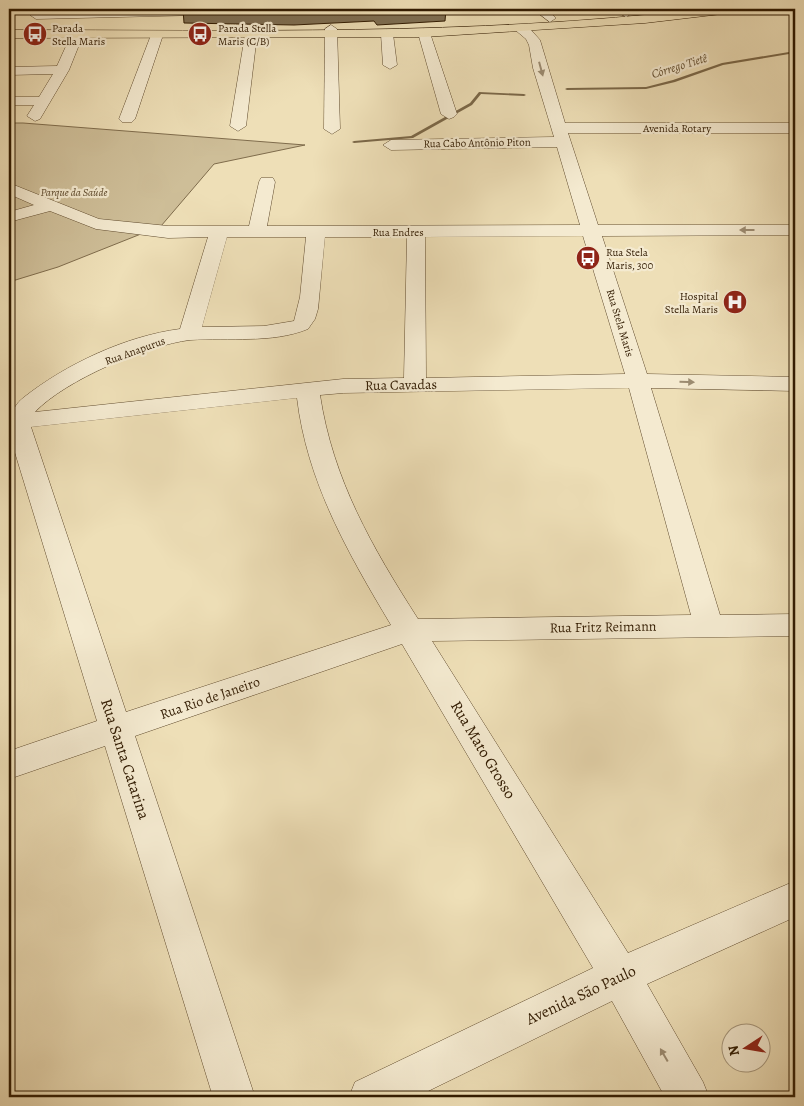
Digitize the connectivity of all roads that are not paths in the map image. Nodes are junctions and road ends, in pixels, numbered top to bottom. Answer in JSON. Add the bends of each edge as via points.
{"nodes":[{"id":1,"x":539,"y":9,"type":"edge"},
{"id":2,"x":674,"y":9,"type":"edge"},
{"id":3,"x":730,"y":9,"type":"edge"},
{"id":4,"x":200,"y":10,"type":"edge"},
{"id":5,"x":623,"y":11,"type":"edge"},
{"id":6,"x":34,"y":17,"type":"edge"},
{"id":7,"x":550,"y":18,"type":"junction"},
{"id":8,"x":9,"y":28,"type":"edge"},
{"id":9,"x":208,"y":28,"type":"junction"},
{"id":10,"x":520,"y":29,"type":"junction"},
{"id":11,"x":331,"y":32,"type":"junction"},
{"id":12,"x":424,"y":33,"type":"junction"},
{"id":13,"x":9,"y":34,"type":"edge"},
{"id":14,"x":386,"y":34,"type":"junction"},
{"id":15,"x":77,"y":35,"type":"junction"},
{"id":16,"x":156,"y":35,"type":"junction"},
{"id":17,"x":251,"y":35,"type":"junction"},
{"id":18,"x":390,"y":65,"type":"dead end"},
{"id":19,"x":62,"y":70,"type":"junction"},
{"id":20,"x":9,"y":71,"type":"edge"},
{"id":21,"x":9,"y":101,"type":"edge"},
{"id":22,"x":44,"y":101,"type":"junction"},
{"id":23,"x":449,"y":114,"type":"dead end"},
{"id":24,"x":35,"y":116,"type":"dead end"},
{"id":25,"x":127,"y":119,"type":"dead end"},
{"id":26,"x":238,"y":126,"type":"dead end"},
{"id":27,"x":795,"y":128,"type":"edge"},
{"id":28,"x":332,"y":129,"type":"dead end"},
{"id":29,"x":561,"y":135,"type":"junction"},
{"id":30,"x":391,"y":145,"type":"dead end"},
{"id":31,"x":267,"y":182,"type":"dead end"},
{"id":32,"x":9,"y":188,"type":"edge"},
{"id":33,"x":50,"y":206,"type":"junction"},
{"id":34,"x":9,"y":217,"type":"edge"},
{"id":35,"x":590,"y":230,"type":"junction"},
{"id":36,"x":795,"y":230,"type":"edge"},
{"id":37,"x":257,"y":232,"type":"junction"},
{"id":38,"x":316,"y":232,"type":"junction"},
{"id":39,"x":416,"y":232,"type":"junction"},
{"id":40,"x":220,"y":233,"type":"junction"},
{"id":41,"x":189,"y":334,"type":"junction"},
{"id":42,"x":638,"y":382,"type":"junction"},
{"id":43,"x":795,"y":384,"type":"edge"},
{"id":44,"x":415,"y":385,"type":"junction"},
{"id":45,"x":308,"y":390,"type":"junction"},
{"id":46,"x":13,"y":421,"type":"edge"},
{"id":47,"x":795,"y":625,"type":"edge"},
{"id":48,"x":709,"y":626,"type":"junction"},
{"id":49,"x":410,"y":630,"type":"junction"},
{"id":50,"x":116,"y":730,"type":"junction"},
{"id":51,"x":9,"y":765,"type":"edge"},
{"id":52,"x":793,"y":902,"type":"edge"},
{"id":53,"x":620,"y":976,"type":"junction"},
{"id":54,"x":234,"y":1097,"type":"edge"},
{"id":55,"x":370,"y":1097,"type":"edge"},
{"id":56,"x":688,"y":1097,"type":"edge"}],
"edges":[{"from":1,"to":7,"type":"street"},
{"from":2,"to":5,"type":"main road"},
{"from":3,"to":10,"type":"main road"},
{"from":4,"to":6,"type":"street"},
{"from":4,"to":9,"type":"street"},
{"from":5,"to":7,"type":"main road"},
{"from":6,"to":8,"type":"main road"},
{"from":6,"to":9,"type":"main road"},
{"from":7,"to":11,"type":"main road"},
{"from":9,"to":11,"type":"main road"},
{"from":10,"to":12,"type":"main road"},
{"from":10,"to":29,"type":"street","name":"Rua Stela Maris","one_way":true,"via":[[531,34],[535,41]]},
{"from":11,"to":14,"type":"main road"},
{"from":11,"to":17,"type":"main road"},
{"from":11,"to":28,"type":"street"},
{"from":12,"to":14,"type":"main road"},
{"from":12,"to":23,"type":"street"},
{"from":13,"to":15,"type":"main road"},
{"from":14,"to":18,"type":"street"},
{"from":15,"to":16,"type":"main road"},
{"from":15,"to":19,"type":"street"},
{"from":16,"to":17,"type":"main road"},
{"from":16,"to":25,"type":"street"},
{"from":17,"to":26,"type":"street"},
{"from":19,"to":20,"type":"street"},
{"from":19,"to":22,"type":"street"},
{"from":21,"to":22,"type":"street"},
{"from":22,"to":24,"type":"street"},
{"from":27,"to":29,"type":"street","name":"Avenida Rotary"},
{"from":29,"to":30,"type":"street","name":"Rua Cabo Antônio Piton"},
{"from":29,"to":35,"type":"street","name":"Rua Stela Maris"},
{"from":31,"to":37,"type":"street"},
{"from":32,"to":33,"type":"street","name":"Rua Endres"},
{"from":33,"to":34,"type":"street"},
{"from":33,"to":40,"type":"street","name":"Rua Endres","via":[[96,224],[168,232]]},
{"from":36,"to":35,"type":"street","name":"Rua Endres","one_way":true},
{"from":35,"to":39,"type":"street","name":"Rua Endres"},
{"from":35,"to":42,"type":"street","name":"Rua Stela Maris"},
{"from":37,"to":38,"type":"street","name":"Rua Endres"},
{"from":37,"to":40,"type":"street","name":"Rua Endres"},
{"from":38,"to":39,"type":"street","name":"Rua Endres"},
{"from":38,"to":41,"type":"street","name":"Rua Anapurus","via":[[309,304],[301,325],[278,331]]},
{"from":39,"to":44,"type":"street"},
{"from":40,"to":41,"type":"street"},
{"from":41,"to":46,"type":"street","name":"Rua Anapurus","via":[[154,341],[118,354],[65,381],[30,404]]},
{"from":42,"to":43,"type":"street","name":"Rua Cavadas","one_way":true},
{"from":42,"to":44,"type":"street","name":"Rua Cavadas"},
{"from":42,"to":48,"type":"street","name":"Rua Stela Maris"},
{"from":44,"to":45,"type":"street","name":"Rua Cavadas"},
{"from":45,"to":46,"type":"street","name":"Rua Cavadas"},
{"from":45,"to":49,"type":"street","name":"Rua Mato Grosso","via":[[313,428],[332,490],[375,574]]},
{"from":46,"to":50,"type":"street","name":"Rua Santa Catarina"},
{"from":47,"to":48,"type":"street","name":"Rua Fritz Reimann"},
{"from":48,"to":49,"type":"street","name":"Rua Fritz Reimann"},
{"from":49,"to":50,"type":"street","name":"Rua Rio de Janeiro"},
{"from":49,"to":53,"type":"street","name":"Rua Mato Grosso"},
{"from":50,"to":51,"type":"street","name":"Rua Rio de Janeiro"},
{"from":50,"to":54,"type":"street","name":"Rua Santa Catarina"},
{"from":52,"to":53,"type":"street","name":"Avenida São Paulo"},
{"from":53,"to":55,"type":"street","name":"Avenida São Paulo"},
{"from":56,"to":53,"type":"street","name":"Rua Mato Grosso","one_way":true}]}
